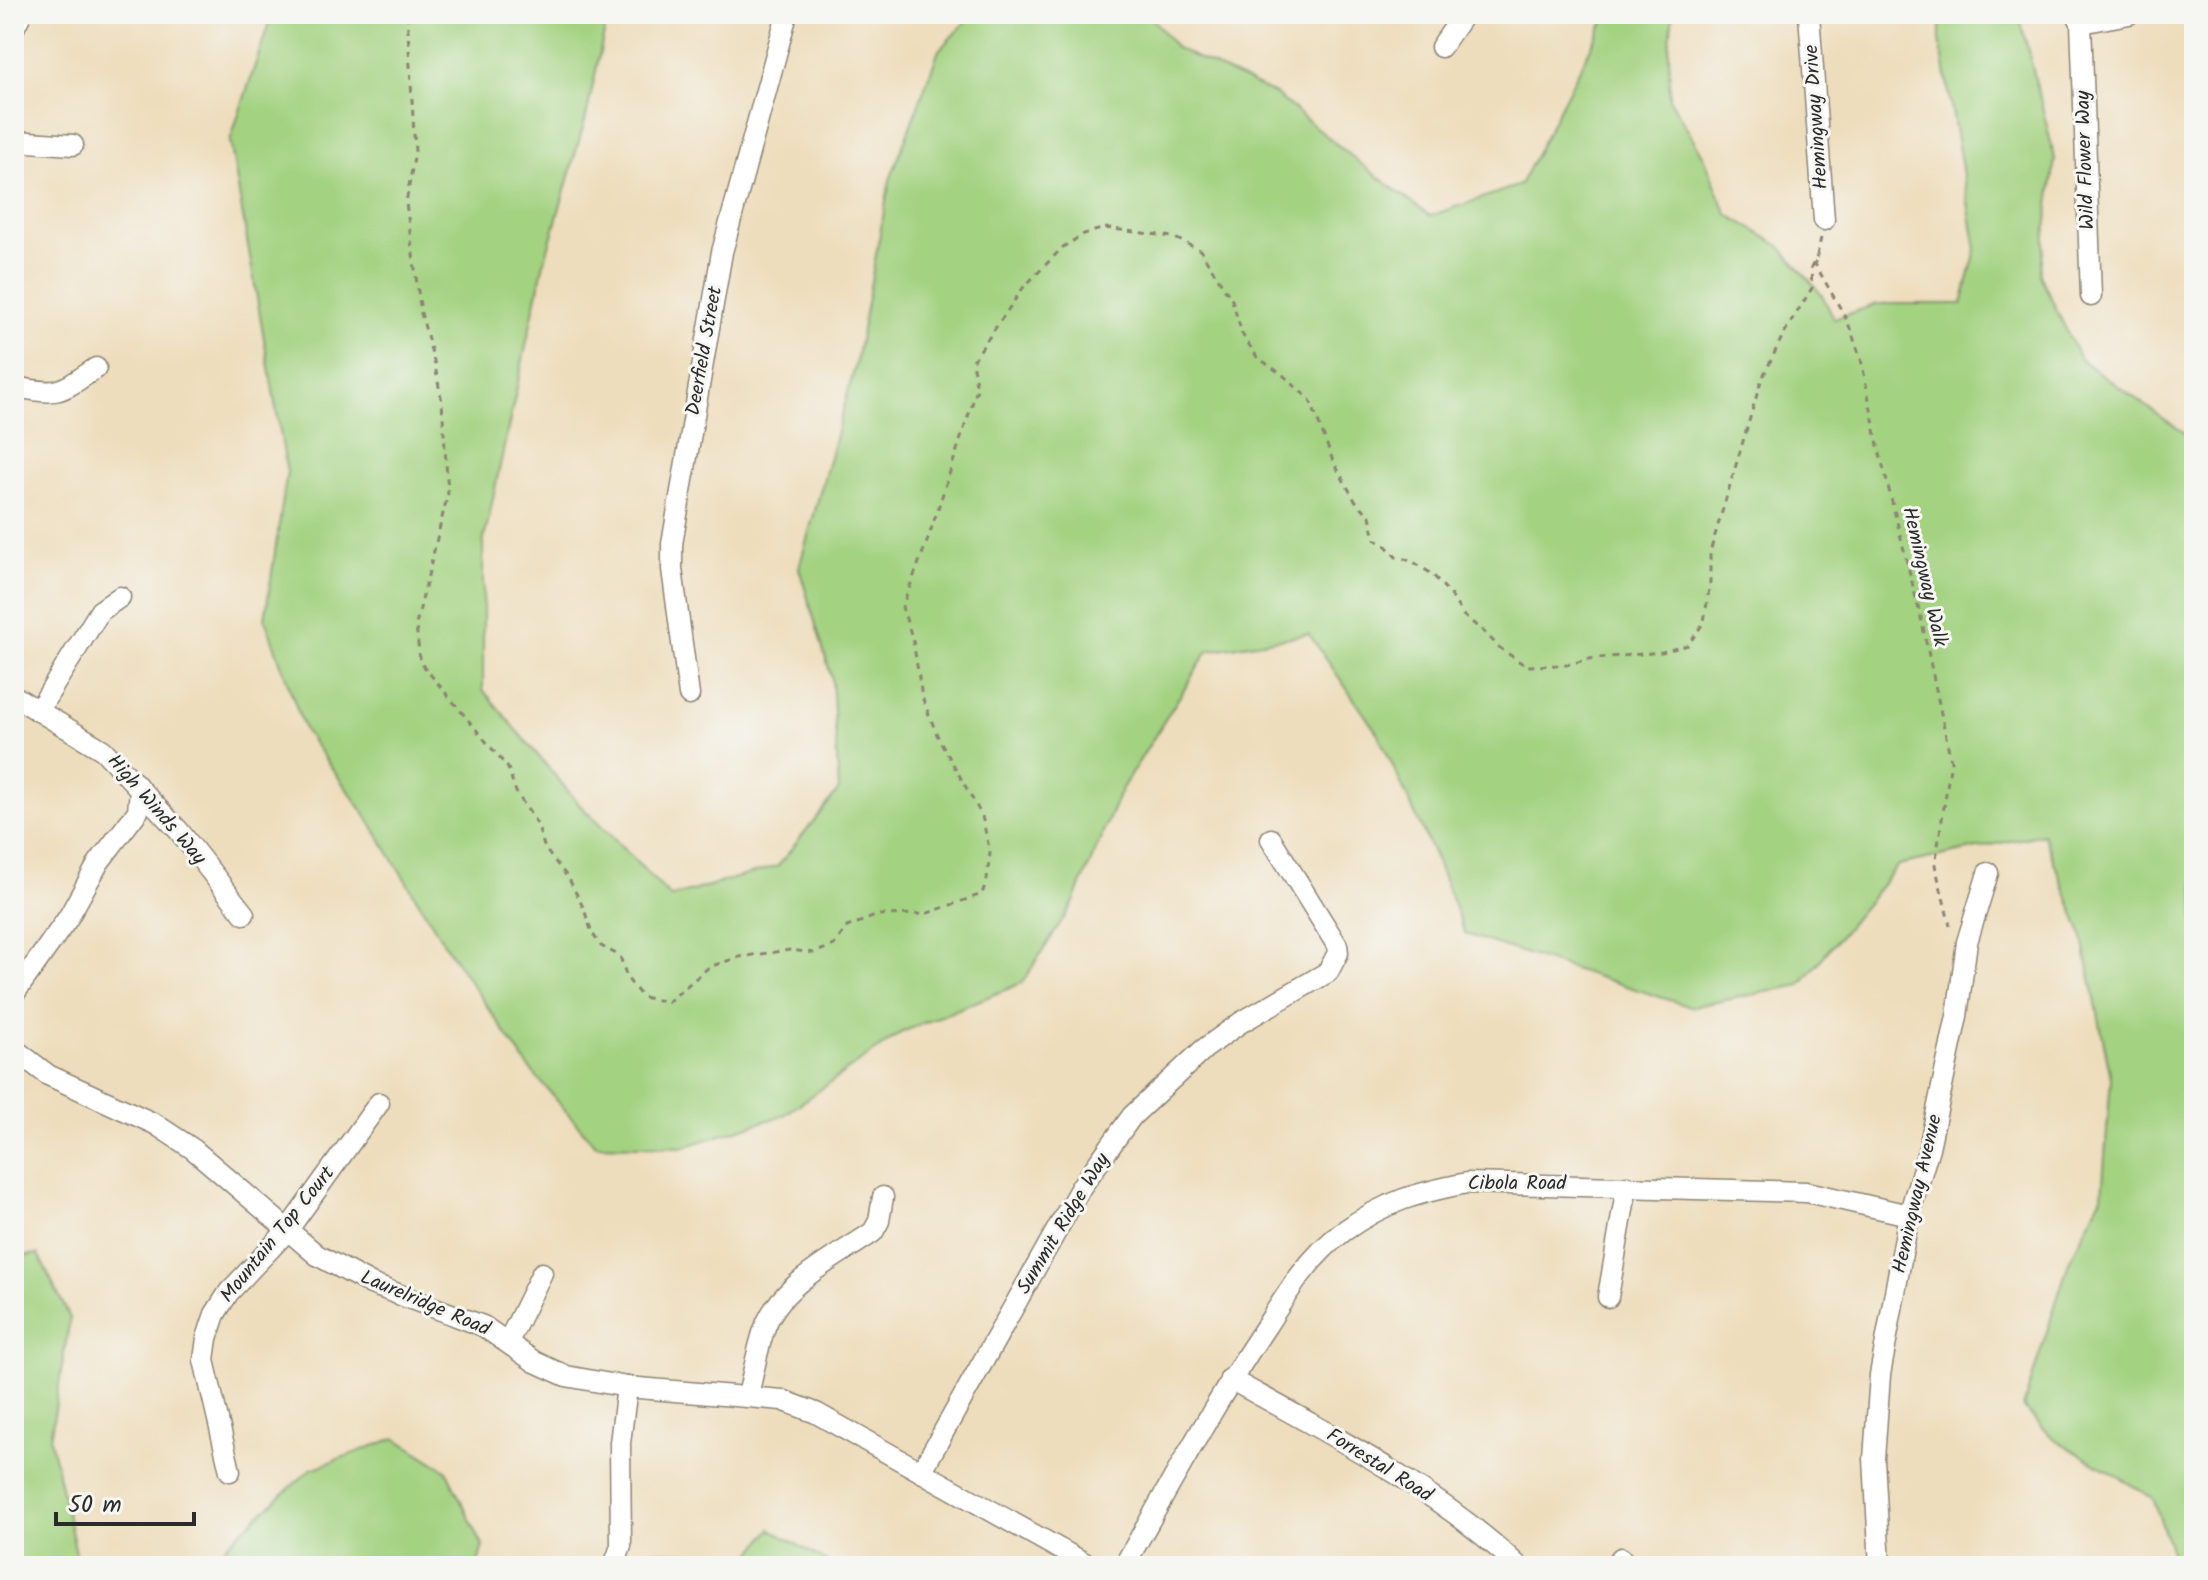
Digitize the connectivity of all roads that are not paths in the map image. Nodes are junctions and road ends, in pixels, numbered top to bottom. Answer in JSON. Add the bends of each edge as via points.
{"nodes":[{"id":1,"x":21,"y":14,"type":"edge"},
{"id":2,"x":787,"y":14,"type":"edge"},
{"id":3,"x":1464,"y":14,"type":"edge"},
{"id":4,"x":1809,"y":14,"type":"edge"},
{"id":5,"x":2129,"y":14,"type":"edge"},
{"id":6,"x":2079,"y":18,"type":"edge"},
{"id":7,"x":14,"y":28,"type":"edge"},
{"id":8,"x":1441,"y":47,"type":"dead end"},
{"id":9,"x":14,"y":141,"type":"edge"},
{"id":10,"x":73,"y":145,"type":"dead end"},
{"id":11,"x":1824,"y":220,"type":"road end"},
{"id":12,"x":2091,"y":296,"type":"dead end"},
{"id":13,"x":96,"y":368,"type":"dead end"},
{"id":14,"x":14,"y":387,"type":"edge"},
{"id":15,"x":120,"y":597,"type":"dead end"},
{"id":16,"x":689,"y":695,"type":"dead end"},
{"id":17,"x":14,"y":696,"type":"edge"},
{"id":18,"x":38,"y":711,"type":"junction"},
{"id":19,"x":135,"y":783,"type":"junction"},
{"id":20,"x":1271,"y":839,"type":"dead end"},
{"id":21,"x":1988,"y":873,"type":"dead end"},
{"id":22,"x":244,"y":914,"type":"dead end"},
{"id":23,"x":14,"y":994,"type":"edge"},
{"id":24,"x":14,"y":1049,"type":"edge"},
{"id":25,"x":379,"y":1103,"type":"dead end"},
{"id":26,"x":1627,"y":1186,"type":"junction"},
{"id":27,"x":883,"y":1197,"type":"dead end"},
{"id":28,"x":1909,"y":1215,"type":"junction"},
{"id":29,"x":287,"y":1231,"type":"junction"},
{"id":30,"x":542,"y":1273,"type":"dead end"},
{"id":31,"x":1608,"y":1297,"type":"dead end"},
{"id":32,"x":508,"y":1342,"type":"junction"},
{"id":33,"x":1230,"y":1379,"type":"junction"},
{"id":34,"x":627,"y":1387,"type":"junction"},
{"id":35,"x":748,"y":1396,"type":"junction"},
{"id":36,"x":230,"y":1471,"type":"dead end"},
{"id":37,"x":921,"y":1472,"type":"junction"},
{"id":38,"x":614,"y":1566,"type":"edge"},
{"id":39,"x":1090,"y":1566,"type":"edge"},
{"id":40,"x":1124,"y":1566,"type":"edge"},
{"id":41,"x":1518,"y":1566,"type":"edge"},
{"id":42,"x":1880,"y":1566,"type":"edge"}],
"edges":[{"from":1,"to":7,"type":"street"},
{"from":2,"to":16,"type":"street","name":"Deerfield Street","via":[[722,252],[672,544]]},
{"from":3,"to":8,"type":"street"},
{"from":4,"to":11,"type":"street","name":"Hemingway Drive"},
{"from":5,"to":6,"type":"street"},
{"from":6,"to":12,"type":"street","name":"Wild Flower Way"},
{"from":9,"to":10,"type":"street"},
{"from":13,"to":14,"type":"street","via":[[60,392]]},
{"from":15,"to":18,"type":"street","via":[[100,611]]},
{"from":17,"to":18,"type":"street","name":"High Winds Way"},
{"from":18,"to":19,"type":"street","name":"High Winds Way","via":[[103,750]]},
{"from":19,"to":22,"type":"street","name":"High Winds Way"},
{"from":19,"to":23,"type":"street","via":[[140,790],[138,811]]},
{"from":20,"to":37,"type":"street","name":"Summit Ridge Way","via":[[1337,945],[1328,972],[1204,1049],[1132,1116],[1081,1187]]},
{"from":21,"to":28,"type":"street","name":"Hemingway Avenue","via":[[1969,935],[1929,1148]]},
{"from":24,"to":29,"type":"street","name":"Laurelridge Road","via":[[48,1075],[155,1124],[193,1149]]},
{"from":25,"to":29,"type":"street","name":"Mountain Top Court"},
{"from":26,"to":28,"type":"street","name":"Cibola Road","via":[[1807,1192]]},
{"from":26,"to":31,"type":"street"},
{"from":26,"to":33,"type":"street","name":"Cibola Road","via":[[1467,1183],[1414,1193],[1376,1210],[1307,1265]]},
{"from":27,"to":35,"type":"street","via":[[873,1232],[776,1305],[764,1328]]},
{"from":28,"to":42,"type":"street","name":"Hemingway Avenue","via":[[1880,1375],[1874,1459]]},
{"from":29,"to":32,"type":"street","name":"Laurelridge Road","via":[[317,1255],[371,1284],[483,1326]]},
{"from":29,"to":36,"type":"street","name":"Mountain Top Court","via":[[229,1292],[207,1338],[204,1360]]},
{"from":30,"to":32,"type":"street"},
{"from":32,"to":34,"type":"street","name":"Laurelridge Road","via":[[566,1376]]},
{"from":33,"to":40,"type":"street","name":"Cibola Road"},
{"from":33,"to":41,"type":"street","name":"Forrestal Road","via":[[1413,1486],[1486,1535]]},
{"from":34,"to":35,"type":"street","name":"Laurelridge Road"},
{"from":34,"to":38,"type":"street","via":[[620,1443],[621,1546]]},
{"from":35,"to":37,"type":"street","name":"Laurelridge Road","via":[[782,1400],[816,1413]]},
{"from":37,"to":39,"type":"street","name":"Laurelridge Road"}]}
